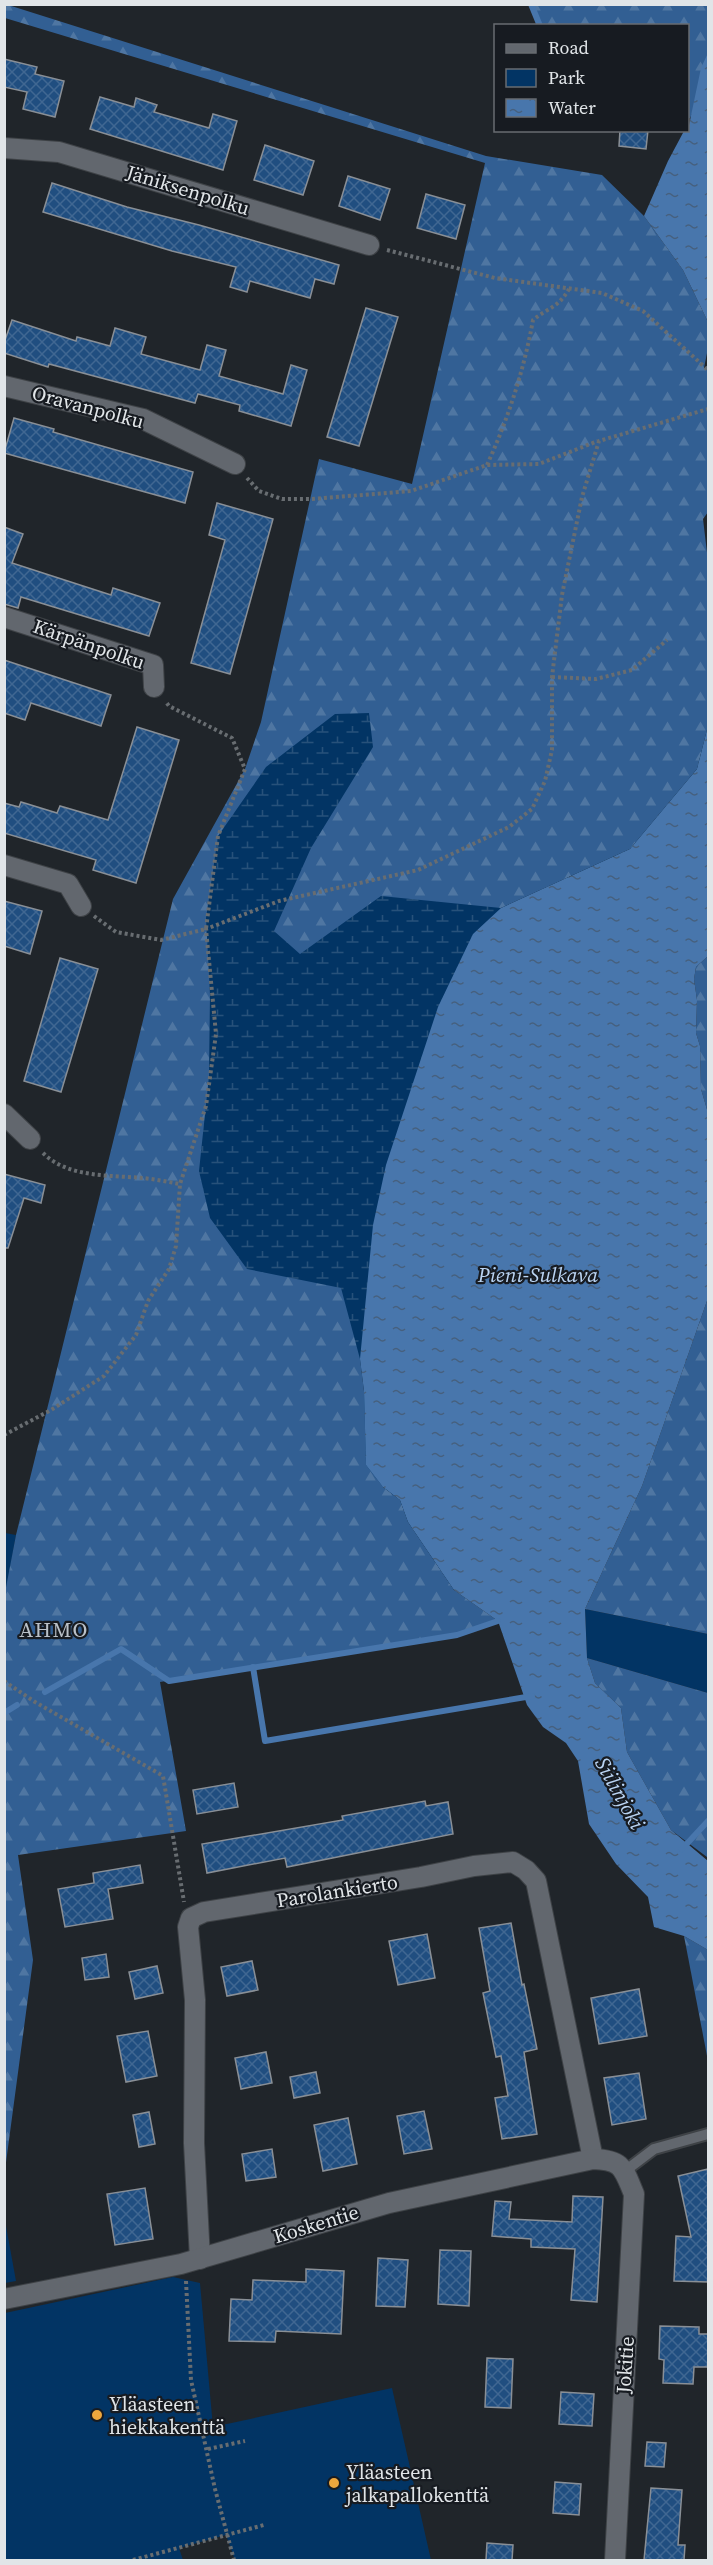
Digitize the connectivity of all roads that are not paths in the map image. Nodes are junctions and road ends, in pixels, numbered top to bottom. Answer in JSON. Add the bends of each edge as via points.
{"nodes":[{"id":1,"x":4,"y":148,"type":"edge"},
{"id":2,"x":369,"y":245,"type":"road end"},
{"id":3,"x":4,"y":386,"type":"edge"},
{"id":4,"x":235,"y":464,"type":"road end"},
{"id":5,"x":4,"y":617,"type":"edge"},
{"id":6,"x":154,"y":687,"type":"road end"},
{"id":7,"x":4,"y":865,"type":"edge"},
{"id":8,"x":81,"y":906,"type":"road end"},
{"id":9,"x":4,"y":1114,"type":"edge"},
{"id":10,"x":30,"y":1139,"type":"road end"},
{"id":11,"x":708,"y":2134,"type":"edge"},
{"id":12,"x":593,"y":2159,"type":"junction"},
{"id":13,"x":625,"y":2171,"type":"junction"},
{"id":14,"x":191,"y":2261,"type":"junction"},
{"id":15,"x":4,"y":2299,"type":"edge"},
{"id":16,"x":615,"y":2560,"type":"edge"}],
"edges":[{"from":1,"to":2,"type":"street","name":"Jäniksenpolku","via":[[59,152]]},
{"from":3,"to":4,"type":"street","name":"Oravanpolku","via":[[143,419]]},
{"from":5,"to":6,"type":"street","name":"Kärpänpolku","via":[[153,664]]},
{"from":7,"to":8,"type":"street","via":[[68,884]]},
{"from":9,"to":10,"type":"street"},
{"from":11,"to":13,"type":"lane","via":[[654,2149]]},
{"from":12,"to":13,"type":"street","name":"Koskentie","via":[[609,2159]]},
{"from":12,"to":14,"type":"street","name":"Koskentie","via":[[389,2203]]},
{"from":12,"to":14,"type":"street","name":"Parolankierto","via":[[536,1881],[526,1870],[513,1862],[474,1866],[204,1912],[191,1918],[188,1927],[195,2000]]},
{"from":13,"to":16,"type":"street","name":"Jokitie","via":[[634,2194]]},
{"from":14,"to":15,"type":"street","name":"Koskentie"}]}
